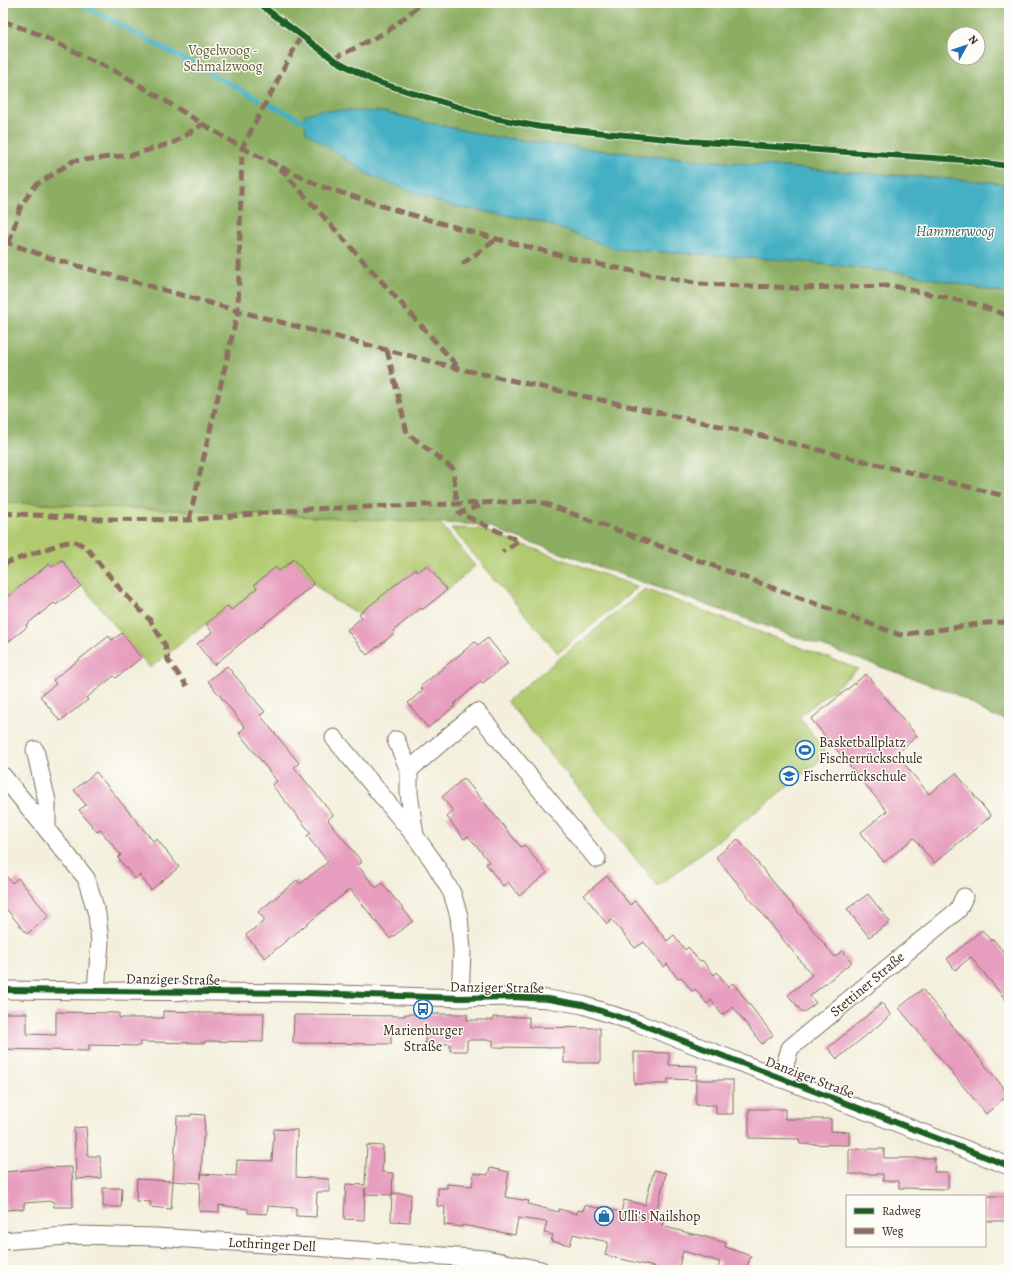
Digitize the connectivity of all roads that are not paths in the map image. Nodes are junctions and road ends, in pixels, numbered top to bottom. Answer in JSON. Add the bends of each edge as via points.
{"nodes":[{"id":1,"x":334,"y":738,"type":"dead end"},
{"id":2,"x":396,"y":740,"type":"dead end"},
{"id":3,"x":35,"y":750,"type":"dead end"},
{"id":4,"x":409,"y":770,"type":"junction"},
{"id":5,"x":3,"y":776,"type":"edge"},
{"id":6,"x":47,"y":830,"type":"junction"},
{"id":7,"x":415,"y":836,"type":"junction"},
{"id":8,"x":597,"y":859,"type":"dead end"},
{"id":9,"x":964,"y":897,"type":"dead end"},
{"id":10,"x":3,"y":990,"type":"edge"},
{"id":11,"x":96,"y":990,"type":"junction"},
{"id":12,"x":460,"y":998,"type":"junction"},
{"id":13,"x":781,"y":1079,"type":"junction"},
{"id":14,"x":1009,"y":1166,"type":"edge"},
{"id":15,"x":3,"y":1241,"type":"edge"},
{"id":16,"x":541,"y":1270,"type":"edge"}],
"edges":[{"from":1,"to":7,"type":"street"},
{"from":2,"to":4,"type":"street"},
{"from":3,"to":6,"type":"street","via":[[47,801]]},
{"from":4,"to":7,"type":"street","via":[[409,793]]},
{"from":4,"to":8,"type":"street","via":[[477,712]]},
{"from":5,"to":6,"type":"street"},
{"from":6,"to":11,"type":"street","via":[[86,878],[97,914],[100,942]]},
{"from":7,"to":12,"type":"street","via":[[452,893],[459,916],[462,950]]},
{"from":9,"to":13,"type":"street","name":"Stettiner Straße","via":[[958,910],[790,1048]]},
{"from":10,"to":11,"type":"street","name":"Danziger Straße"},
{"from":11,"to":12,"type":"street","name":"Danziger Straße"},
{"from":12,"to":13,"type":"street","name":"Danziger Straße","via":[[512,997],[583,1005],[640,1024]]},
{"from":13,"to":14,"type":"street","name":"Danziger Straße"},
{"from":15,"to":16,"type":"street","name":"Lothringer Dell","via":[[78,1236],[156,1237],[486,1259]]}]}
